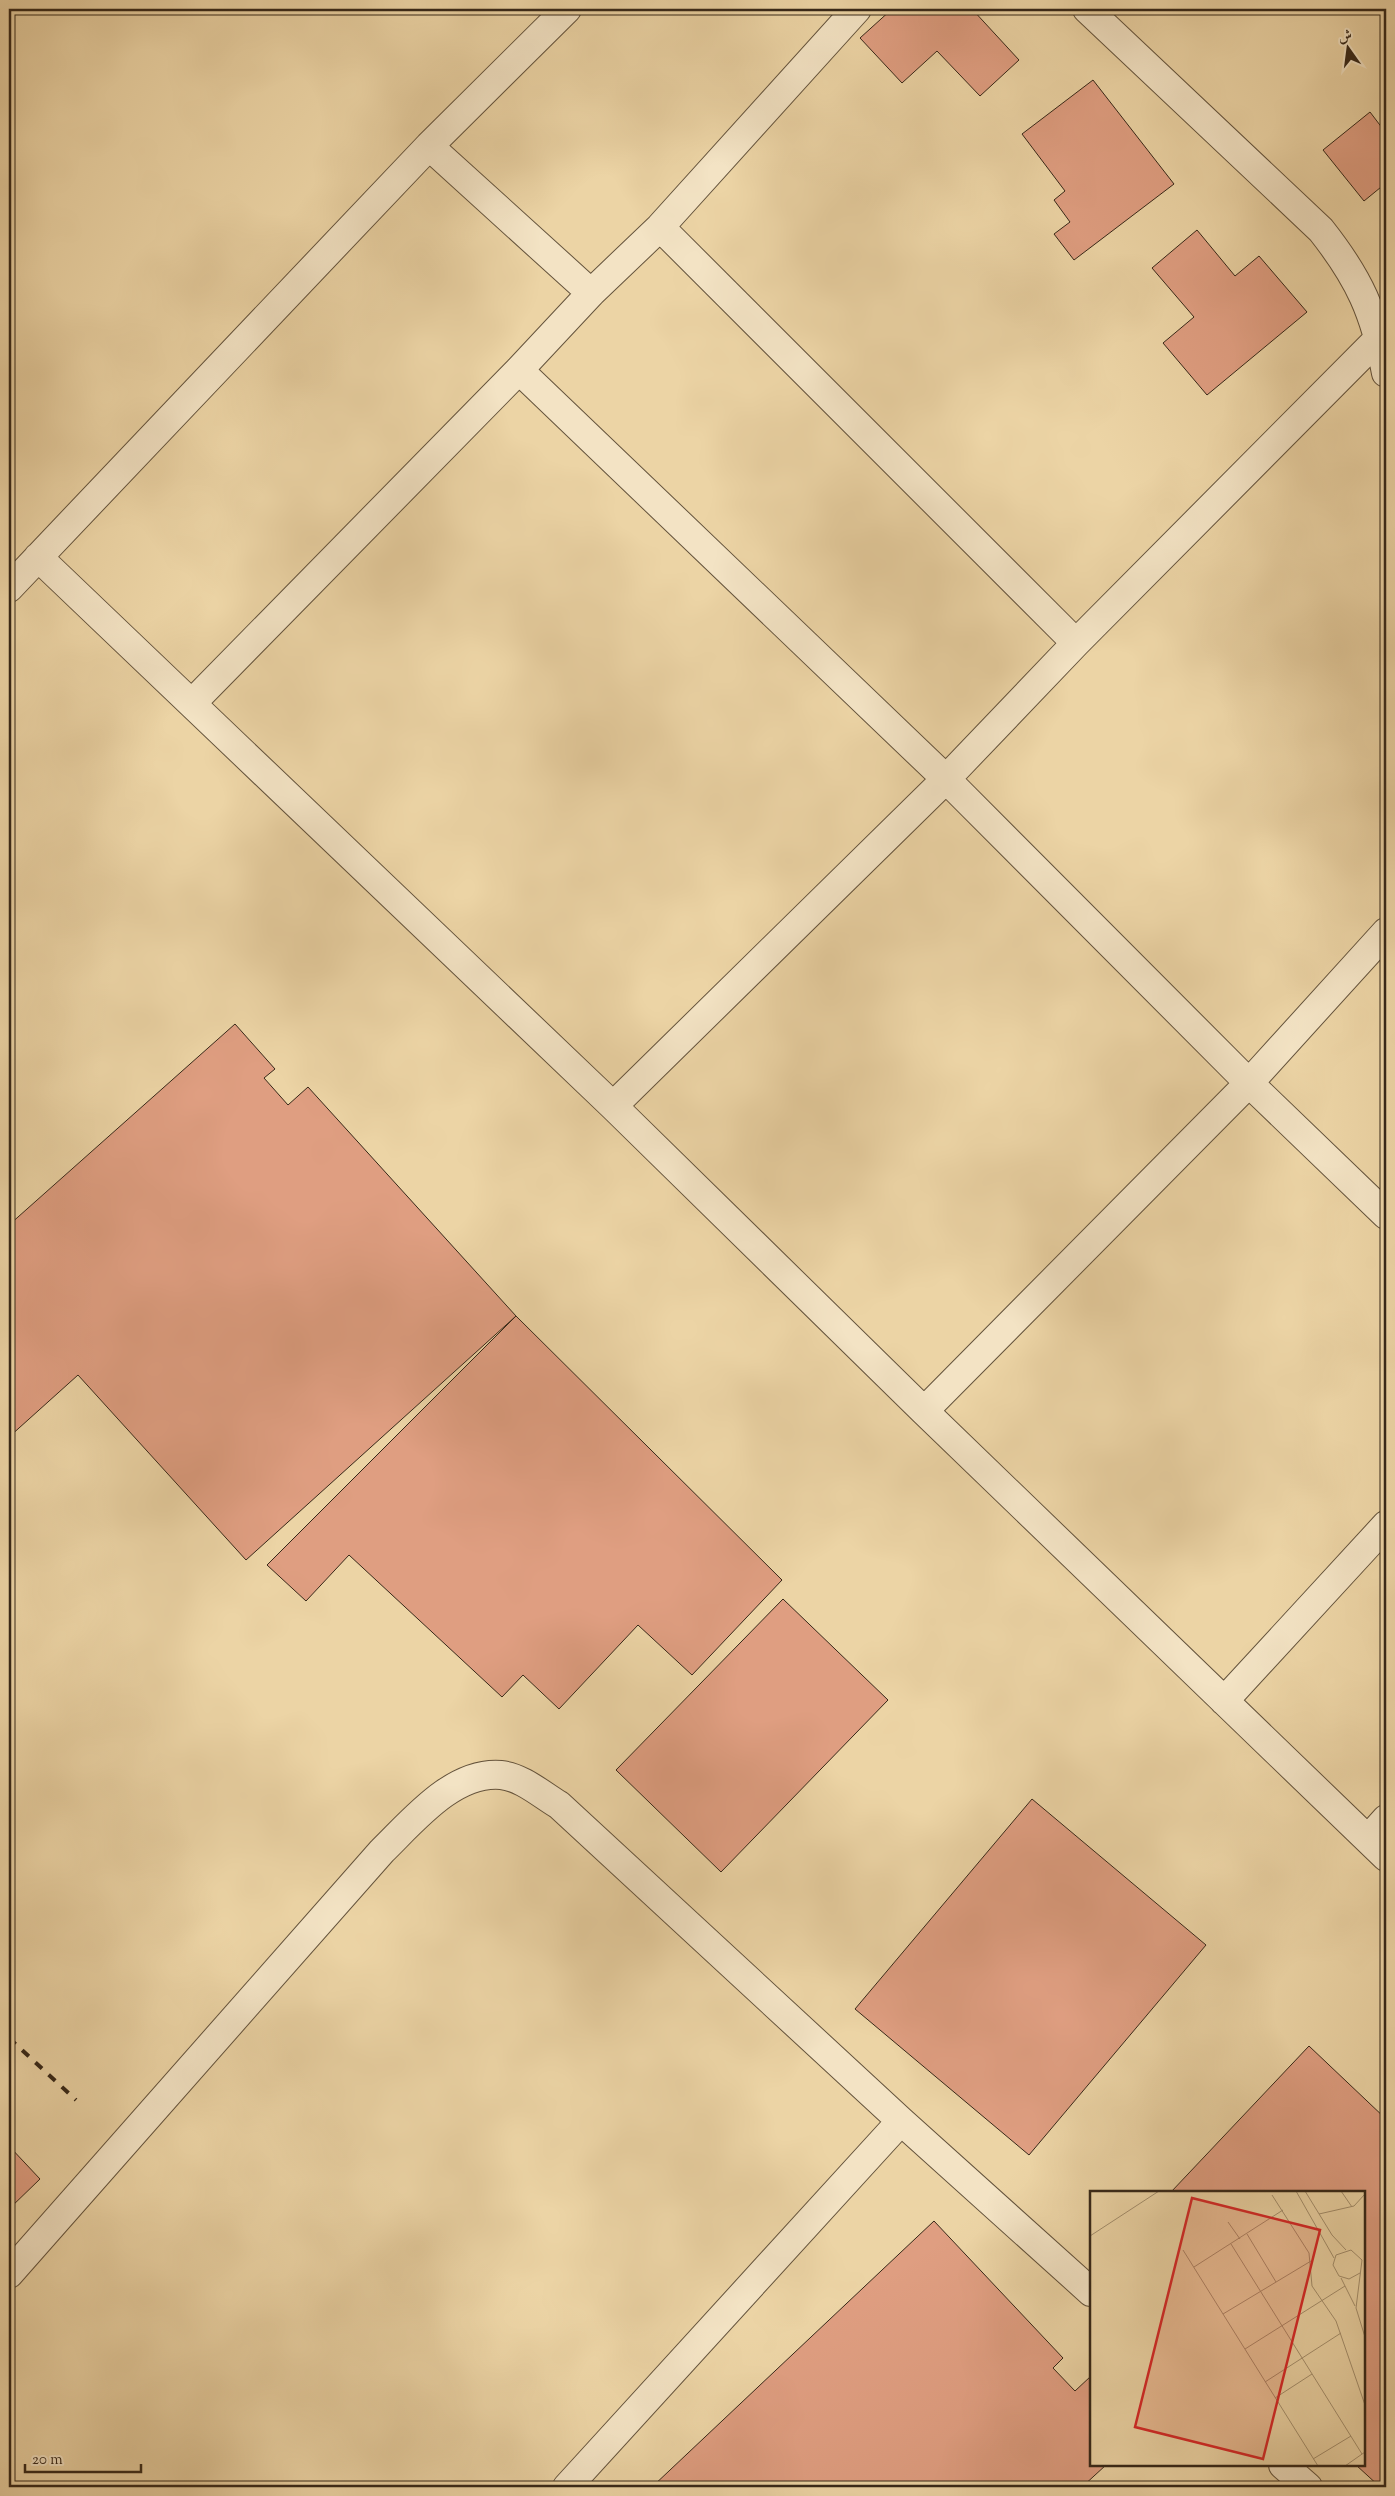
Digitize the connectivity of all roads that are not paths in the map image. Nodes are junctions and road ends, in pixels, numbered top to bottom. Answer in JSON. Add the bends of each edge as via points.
{"nodes":[{"id":1,"x":566,"y":9,"type":"edge"},
{"id":2,"x":857,"y":9,"type":"edge"},
{"id":3,"x":1087,"y":9,"type":"edge"},
{"id":4,"x":429,"y":146,"type":"junction"},
{"id":5,"x":660,"y":227,"type":"junction"},
{"id":6,"x":591,"y":293,"type":"junction"},
{"id":7,"x":1380,"y":337,"type":"junction"},
{"id":8,"x":519,"y":370,"type":"junction"},
{"id":9,"x":1386,"y":373,"type":"edge"},
{"id":10,"x":38,"y":557,"type":"junction"},
{"id":11,"x":9,"y":588,"type":"edge"},
{"id":12,"x":1076,"y":643,"type":"junction"},
{"id":13,"x":193,"y":702,"type":"junction"},
{"id":14,"x":946,"y":779,"type":"junction"},
{"id":15,"x":1386,"y":932,"type":"edge"},
{"id":16,"x":1249,"y":1083,"type":"junction"},
{"id":17,"x":614,"y":1106,"type":"junction"},
{"id":18,"x":1386,"y":1215,"type":"edge"},
{"id":19,"x":924,"y":1410,"type":"junction"},
{"id":20,"x":1386,"y":1525,"type":"edge"},
{"id":21,"x":1224,"y":1701,"type":"junction"},
{"id":22,"x":1386,"y":1819,"type":"edge"},
{"id":23,"x":1377,"y":1848,"type":"edge"},
{"id":24,"x":901,"y":2121,"type":"junction"},
{"id":25,"x":9,"y":2274,"type":"edge"},
{"id":26,"x":1090,"y":2291,"type":"edge"},
{"id":27,"x":1284,"y":2466,"type":"edge"},
{"id":28,"x":567,"y":2487,"type":"edge"},
{"id":29,"x":1308,"y":2487,"type":"edge"}],
"edges":[{"from":1,"to":4,"type":"street"},
{"from":2,"to":5,"type":"street"},
{"from":3,"to":7,"type":"street","via":[[1321,230],[1362,290]]},
{"from":4,"to":6,"type":"street"},
{"from":4,"to":10,"type":"street"},
{"from":5,"to":6,"type":"street"},
{"from":5,"to":12,"type":"street"},
{"from":6,"to":8,"type":"street"},
{"from":7,"to":9,"type":"street"},
{"from":7,"to":12,"type":"street"},
{"from":8,"to":13,"type":"street"},
{"from":8,"to":14,"type":"street"},
{"from":10,"to":11,"type":"street"},
{"from":10,"to":13,"type":"street"},
{"from":12,"to":14,"type":"street"},
{"from":13,"to":17,"type":"street"},
{"from":14,"to":16,"type":"street"},
{"from":14,"to":17,"type":"street"},
{"from":15,"to":16,"type":"street"},
{"from":16,"to":18,"type":"street"},
{"from":16,"to":19,"type":"street"},
{"from":17,"to":19,"type":"street"},
{"from":19,"to":21,"type":"street"},
{"from":20,"to":21,"type":"street"},
{"from":21,"to":23,"type":"street"},
{"from":22,"to":23,"type":"street"},
{"from":24,"to":25,"type":"street","via":[[559,1805],[522,1782],[502,1775],[478,1778],[454,1787],[382,1851]]},
{"from":24,"to":26,"type":"street"},
{"from":24,"to":28,"type":"street"},
{"from":27,"to":29,"type":"street"}]}
